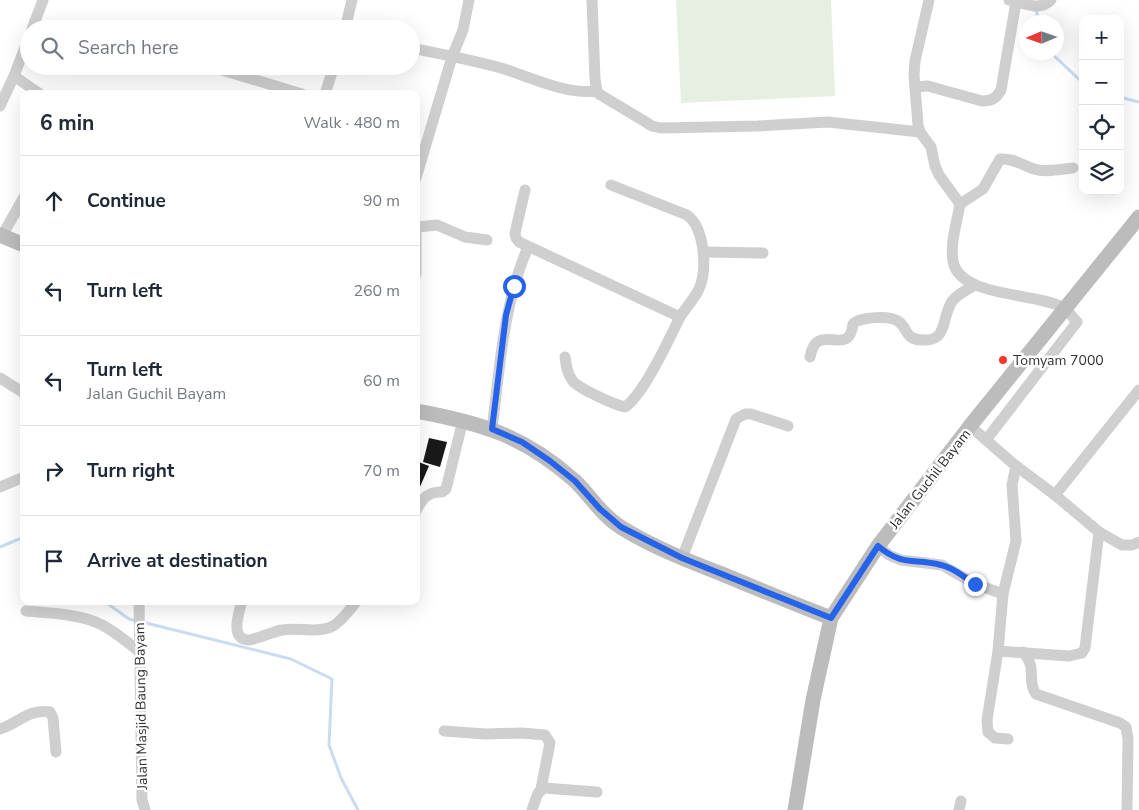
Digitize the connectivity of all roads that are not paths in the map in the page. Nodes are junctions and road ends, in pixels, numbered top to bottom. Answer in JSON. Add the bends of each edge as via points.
{"nodes":[{"id":1,"x":43,"y":0,"type":"edge"},
{"id":2,"x":352,"y":0,"type":"edge"},
{"id":3,"x":470,"y":0,"type":"edge"},
{"id":4,"x":592,"y":0,"type":"edge"},
{"id":5,"x":929,"y":0,"type":"edge"},
{"id":6,"x":1051,"y":0,"type":"edge"},
{"id":7,"x":1012,"y":1,"type":"edge"},
{"id":8,"x":35,"y":20,"type":"edge"},
{"id":9,"x":347,"y":20,"type":"edge"},
{"id":10,"x":420,"y":50,"type":"edge"},
{"id":11,"x":452,"y":57,"type":"junction"},
{"id":12,"x":20,"y":60,"type":"edge"},
{"id":13,"x":239,"y":75,"type":"edge"},
{"id":14,"x":331,"y":75,"type":"edge"},
{"id":15,"x":14,"y":76,"type":"junction"},
{"id":16,"x":916,"y":88,"type":"junction"},
{"id":17,"x":34,"y":90,"type":"edge"},
{"id":18,"x":289,"y":90,"type":"edge"},
{"id":19,"x":326,"y":90,"type":"edge"},
{"id":20,"x":597,"y":91,"type":"junction"},
{"id":21,"x":0,"y":106,"type":"edge"},
{"id":22,"x":920,"y":132,"type":"junction"},
{"id":23,"x":420,"y":165,"type":"edge"},
{"id":24,"x":1073,"y":168,"type":"dead end"},
{"id":25,"x":612,"y":185,"type":"dead end"},
{"id":26,"x":525,"y":190,"type":"dead end"},
{"id":27,"x":20,"y":204,"type":"edge"},
{"id":28,"x":960,"y":204,"type":"junction"},
{"id":29,"x":1139,"y":217,"type":"edge"},
{"id":30,"x":420,"y":226,"type":"edge"},
{"id":31,"x":1,"y":235,"type":"edge"},
{"id":32,"x":487,"y":240,"type":"dead end"},
{"id":33,"x":20,"y":243,"type":"edge"},
{"id":34,"x":528,"y":247,"type":"junction"},
{"id":35,"x":704,"y":252,"type":"junction"},
{"id":36,"x":763,"y":253,"type":"dead end"},
{"id":37,"x":975,"y":285,"type":"junction"},
{"id":38,"x":1064,"y":308,"type":"junction"},
{"id":39,"x":680,"y":317,"type":"junction"},
{"id":40,"x":565,"y":357,"type":"dead end"},
{"id":41,"x":810,"y":357,"type":"dead end"},
{"id":42,"x":0,"y":378,"type":"edge"},
{"id":43,"x":20,"y":390,"type":"edge"},
{"id":44,"x":1139,"y":390,"type":"edge"},
{"id":45,"x":420,"y":412,"type":"edge"},
{"id":46,"x":463,"y":420,"type":"junction"},
{"id":47,"x":788,"y":426,"type":"dead end"},
{"id":48,"x":970,"y":426,"type":"junction"},
{"id":49,"x":492,"y":429,"type":"junction"},
{"id":50,"x":986,"y":440,"type":"junction"},
{"id":51,"x":1016,"y":466,"type":"junction"},
{"id":52,"x":20,"y":479,"type":"edge"},
{"id":53,"x":0,"y":488,"type":"edge"},
{"id":54,"x":1055,"y":495,"type":"junction"},
{"id":55,"x":420,"y":505,"type":"edge"},
{"id":56,"x":1099,"y":532,"type":"junction"},
{"id":57,"x":1139,"y":542,"type":"edge"},
{"id":58,"x":878,"y":546,"type":"junction"},
{"id":59,"x":682,"y":558,"type":"junction"},
{"id":60,"x":1003,"y":594,"type":"junction"},
{"id":61,"x":139,"y":605,"type":"edge"},
{"id":62,"x":241,"y":605,"type":"edge"},
{"id":63,"x":354,"y":605,"type":"edge"},
{"id":64,"x":26,"y":611,"type":"dead end"},
{"id":65,"x":831,"y":618,"type":"junction"},
{"id":66,"x":998,"y":651,"type":"junction"},
{"id":67,"x":140,"y":652,"type":"junction"},
{"id":68,"x":1023,"y":652,"type":"junction"},
{"id":69,"x":0,"y":729,"type":"edge"},
{"id":70,"x":444,"y":731,"type":"dead end"},
{"id":71,"x":1008,"y":738,"type":"dead end"},
{"id":72,"x":56,"y":752,"type":"dead end"},
{"id":73,"x":541,"y":789,"type":"junction"},
{"id":74,"x":597,"y":792,"type":"dead end"},
{"id":75,"x":145,"y":810,"type":"edge"},
{"id":76,"x":532,"y":810,"type":"edge"},
{"id":77,"x":795,"y":810,"type":"edge"},
{"id":78,"x":1127,"y":810,"type":"edge"}],
"edges":[{"from":1,"to":8,"type":"street"},
{"from":2,"to":9,"type":"street"},
{"from":3,"to":11,"type":"street"},
{"from":4,"to":20,"type":"street"},
{"from":5,"to":16,"type":"street","via":[[915,61]]},
{"from":6,"to":7,"type":"street","via":[[1040,6]]},
{"from":7,"to":16,"type":"street","via":[[1001,90],[997,97],[982,101],[928,86]]},
{"from":10,"to":11,"type":"street"},
{"from":11,"to":20,"type":"street","via":[[501,68],[549,84],[579,91]]},
{"from":11,"to":23,"type":"street"},
{"from":12,"to":15,"type":"street"},
{"from":13,"to":18,"type":"street"},
{"from":14,"to":19,"type":"street"},
{"from":15,"to":17,"type":"street"},
{"from":15,"to":21,"type":"street"},
{"from":16,"to":22,"type":"street"},
{"from":20,"to":22,"type":"street","via":[[644,122],[661,128],[828,122]]},
{"from":22,"to":28,"type":"street","via":[[931,147],[939,175]]},
{"from":24,"to":28,"type":"street","via":[[1035,169],[1017,161],[1000,159],[983,189]]},
{"from":25,"to":35,"type":"street","via":[[694,220]]},
{"from":26,"to":34,"type":"street","via":[[515,232],[516,238]]},
{"from":27,"to":31,"type":"street"},
{"from":28,"to":37,"type":"street","via":[[953,260],[955,270]]},
{"from":29,"to":38,"type":"main road","name":"Jalan Guchil Bayam"},
{"from":30,"to":32,"type":"street","via":[[437,225],[465,237]]},
{"from":31,"to":33,"type":"main road"},
{"from":34,"to":39,"type":"street"},
{"from":34,"to":49,"type":"street","via":[[506,315]]},
{"from":35,"to":36,"type":"street"},
{"from":35,"to":39,"type":"street","via":[[699,290]]},
{"from":37,"to":38,"type":"street"},
{"from":37,"to":41,"type":"street","via":[[953,299],[942,333],[935,339],[915,339],[892,318],[860,319],[853,324],[849,338],[821,340],[815,343]]},
{"from":38,"to":48,"type":"main road","name":"Jalan Guchil Bayam"},
{"from":38,"to":50,"type":"street","via":[[1078,322]]},
{"from":39,"to":40,"type":"street","via":[[633,402],[625,407],[575,384],[567,371]]},
{"from":42,"to":43,"type":"street"},
{"from":44,"to":54,"type":"street"},
{"from":45,"to":46,"type":"main road"},
{"from":46,"to":49,"type":"main road"},
{"from":46,"to":55,"type":"street","via":[[446,489],[427,494]]},
{"from":47,"to":59,"type":"street","via":[[751,414],[736,419]]},
{"from":48,"to":50,"type":"street"},
{"from":48,"to":58,"type":"main road","name":"Jalan Guchil Bayam"},
{"from":49,"to":59,"type":"main road","via":[[522,442],[550,461],[621,527]]},
{"from":50,"to":51,"type":"street"},
{"from":51,"to":54,"type":"street"},
{"from":51,"to":60,"type":"street","via":[[1012,485],[1016,541]]},
{"from":52,"to":53,"type":"street"},
{"from":54,"to":56,"type":"street"},
{"from":56,"to":57,"type":"street","via":[[1122,545],[1132,546]]},
{"from":56,"to":68,"type":"street","via":[[1082,653],[1069,656]]},
{"from":58,"to":60,"type":"street","via":[[901,560],[942,565],[975,584]]},
{"from":58,"to":65,"type":"main road","name":"Jalan Guchil Bayam"},
{"from":59,"to":65,"type":"main road"},
{"from":60,"to":66,"type":"street"},
{"from":61,"to":67,"type":"street","name":"Jalan Masjid Baung Bayam"},
{"from":62,"to":63,"type":"street","via":[[236,623],[238,634],[250,641],[284,630],[332,626]]},
{"from":64,"to":67,"type":"street","via":[[58,614],[101,624]]},
{"from":65,"to":77,"type":"main road","name":"Jalan Guchil Bayam","via":[[813,700]]},
{"from":66,"to":68,"type":"street"},
{"from":66,"to":71,"type":"street","via":[[988,732],[995,738]]},
{"from":67,"to":75,"type":"street","name":"Jalan Masjid Baung Bayam","via":[[142,800]]},
{"from":68,"to":78,"type":"street","via":[[1032,666],[1032,688],[1036,694],[1126,727]]},
{"from":69,"to":72,"type":"street","via":[[24,716],[50,712]]},
{"from":70,"to":73,"type":"street","via":[[544,734],[550,744]]},
{"from":73,"to":74,"type":"street"},
{"from":73,"to":76,"type":"street"}]}
